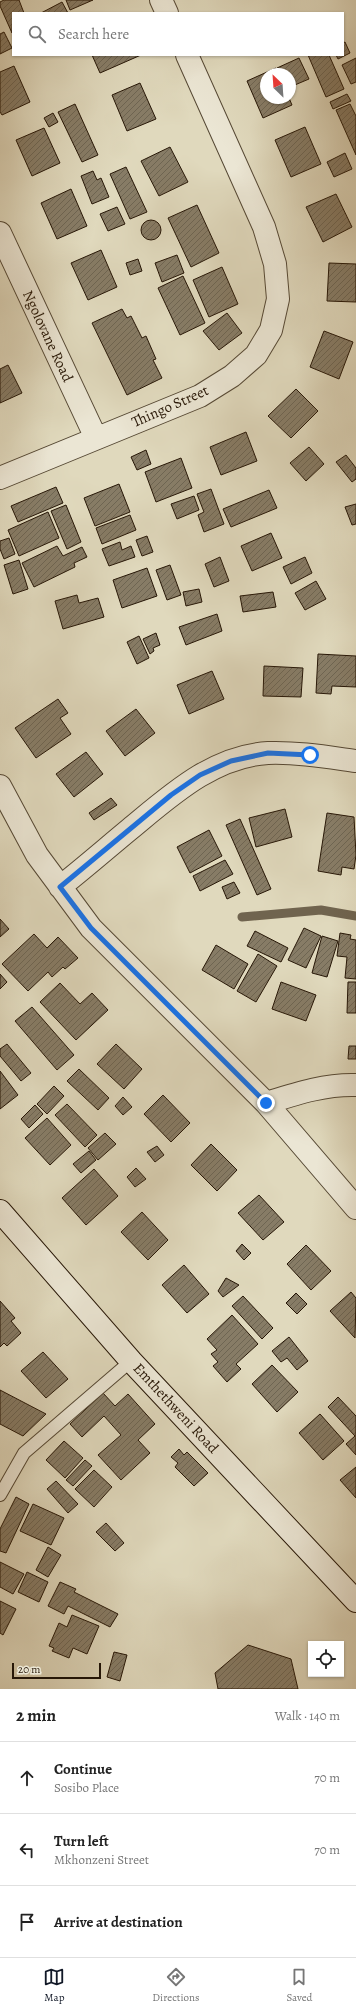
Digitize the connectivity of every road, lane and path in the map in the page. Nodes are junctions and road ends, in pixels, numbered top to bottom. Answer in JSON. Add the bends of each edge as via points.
{"nodes":[{"id":1,"x":161,"y":0,"type":"edge"},
{"id":2,"x":167,"y":12,"type":"edge"},
{"id":3,"x":186,"y":56,"type":"edge"},
{"id":4,"x":0,"y":233,"type":"edge"},
{"id":5,"x":96,"y":438,"type":"junction"},
{"id":6,"x":0,"y":478,"type":"edge"},
{"id":7,"x":356,"y":761,"type":"edge"},
{"id":8,"x":0,"y":786,"type":"edge"},
{"id":9,"x":60,"y":887,"type":"junction"},
{"id":10,"x":356,"y":1085,"type":"edge"},
{"id":11,"x":266,"y":1103,"type":"junction"},
{"id":12,"x":356,"y":1208,"type":"edge"},
{"id":13,"x":0,"y":1211,"type":"edge"},
{"id":14,"x":131,"y":1361,"type":"junction"},
{"id":15,"x":0,"y":1495,"type":"edge"},
{"id":16,"x":356,"y":1601,"type":"edge"}],
"edges":[{"from":1,"to":2,"type":"street"},
{"from":3,"to":5,"type":"street","name":"Thingo Street","via":[[264,227],[275,264],[278,299],[271,330],[256,355],[232,376],[206,392]]},
{"from":4,"to":5,"type":"street","name":"Ngolovane Road"},
{"from":5,"to":6,"type":"street","name":"Thingo Street"},
{"from":7,"to":9,"type":"street","via":[[268,753],[231,761],[200,775],[171,795]]},
{"from":8,"to":9,"type":"street","via":[[37,855]]},
{"from":9,"to":11,"type":"street","via":[[91,928]]},
{"from":10,"to":11,"type":"street","via":[[342,1084],[310,1090]]},
{"from":11,"to":12,"type":"street"},
{"from":13,"to":14,"type":"street","name":"Emthethweni Road"},
{"from":14,"to":15,"type":"lane","via":[[24,1453]]},
{"from":14,"to":16,"type":"street","name":"Emthethweni Road"}]}
